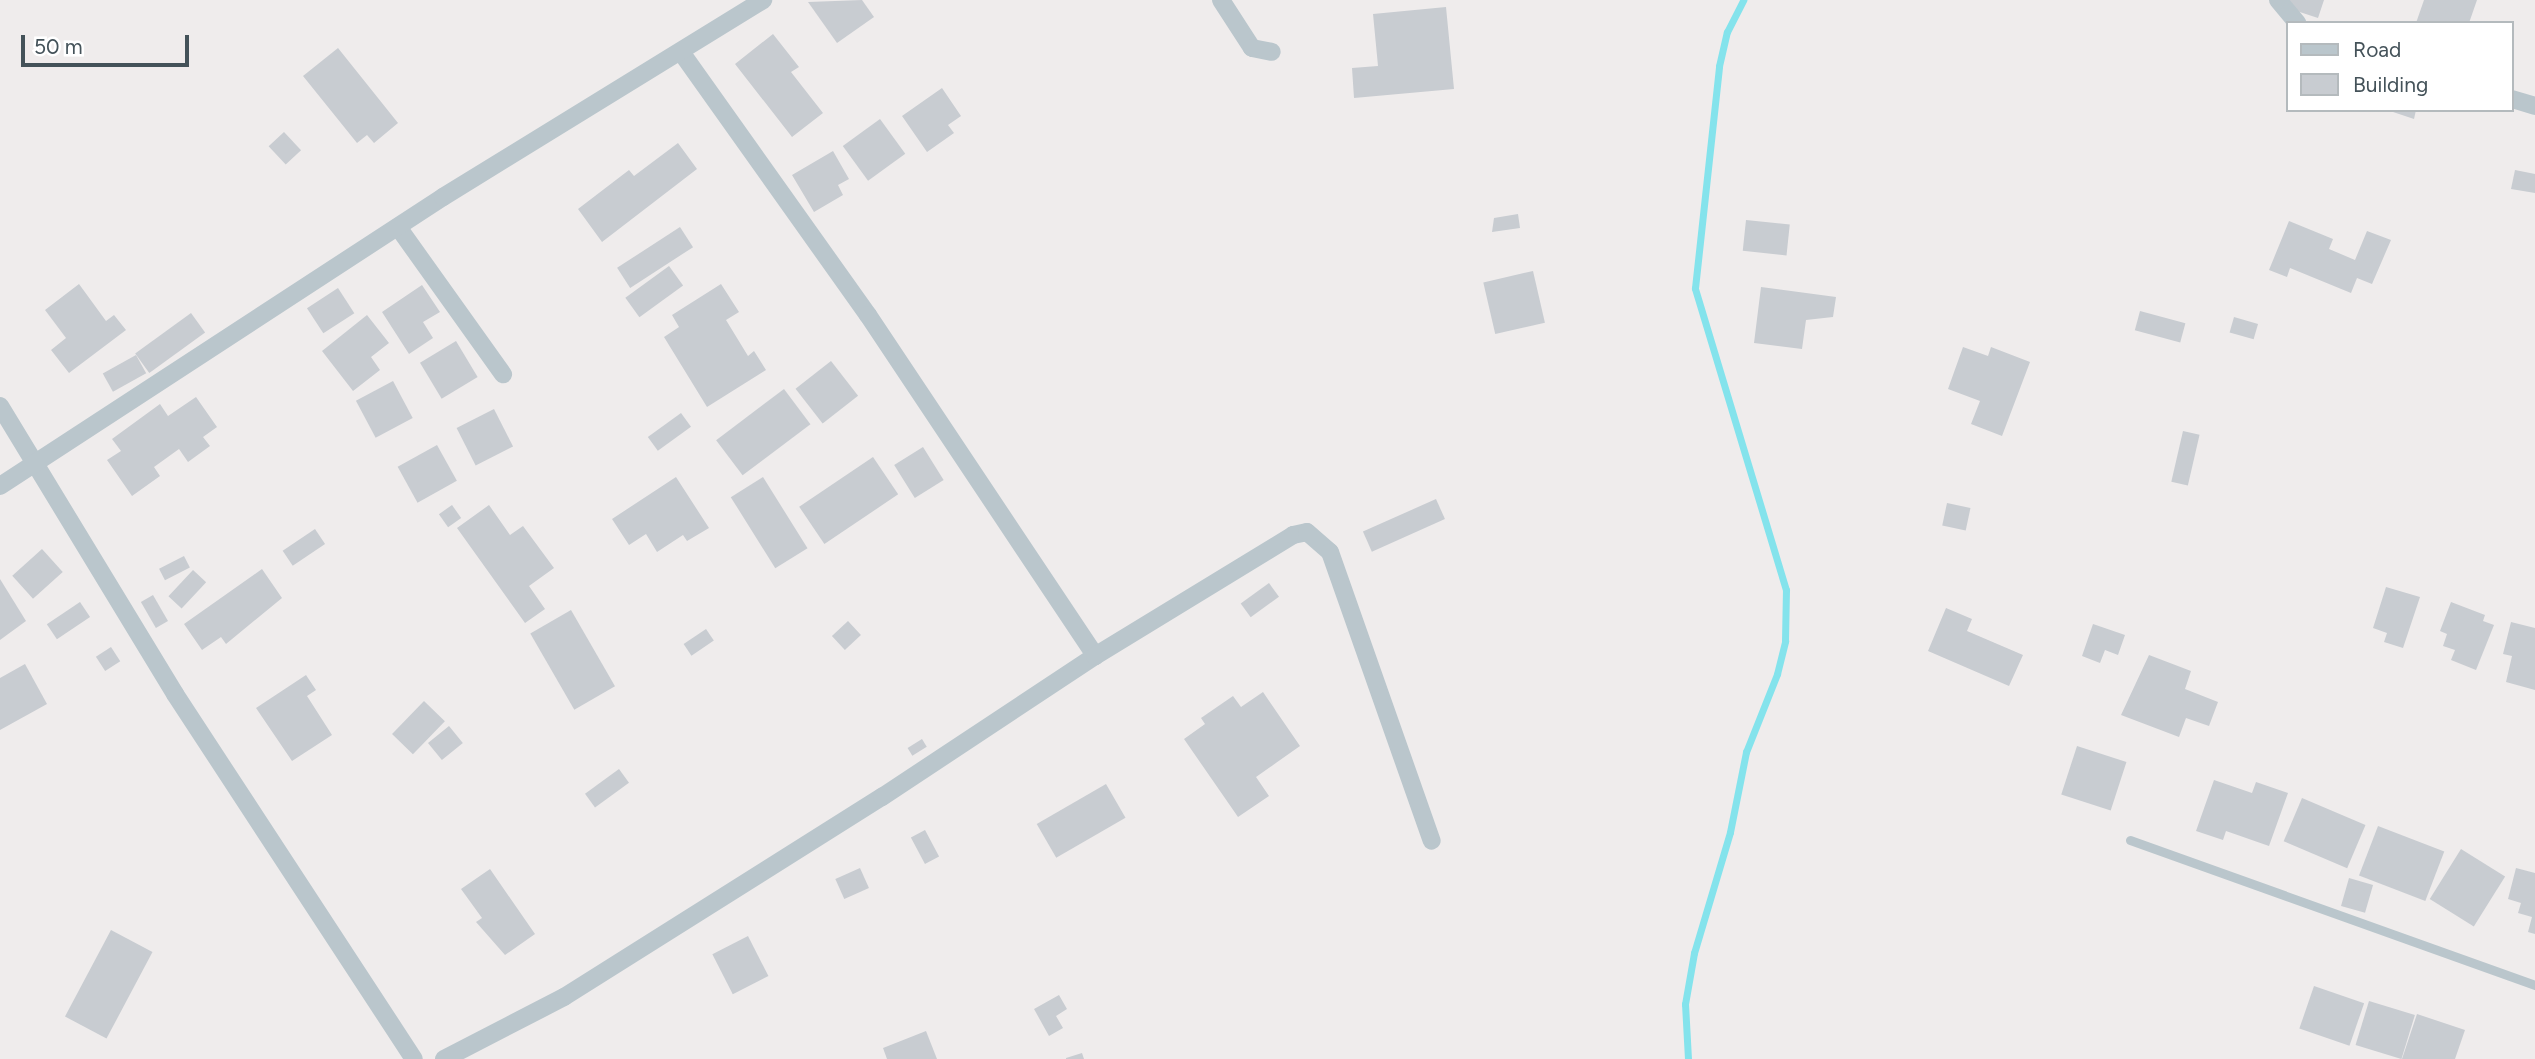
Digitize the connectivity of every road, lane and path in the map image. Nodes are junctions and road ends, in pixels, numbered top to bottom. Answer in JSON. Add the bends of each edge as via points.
{"nodes":[{"id":1,"x":763,"y":0,"type":"edge"},
{"id":2,"x":1221,"y":0,"type":"edge"},
{"id":3,"x":2278,"y":0,"type":"edge"},
{"id":4,"x":2295,"y":21,"type":"edge"},
{"id":5,"x":681,"y":52,"type":"junction"},
{"id":6,"x":1272,"y":52,"type":"dead end"},
{"id":7,"x":2514,"y":100,"type":"edge"},
{"id":8,"x":2535,"y":106,"type":"edge"},
{"id":9,"x":398,"y":227,"type":"junction"},
{"id":10,"x":503,"y":374,"type":"dead end"},
{"id":11,"x":0,"y":406,"type":"edge"},
{"id":12,"x":38,"y":464,"type":"junction"},
{"id":13,"x":0,"y":486,"type":"edge"},
{"id":14,"x":1095,"y":656,"type":"junction"},
{"id":15,"x":2130,"y":840,"type":"dead end"},
{"id":16,"x":1432,"y":841,"type":"dead end"},
{"id":17,"x":2535,"y":985,"type":"edge"},
{"id":18,"x":414,"y":1059,"type":"edge"},
{"id":19,"x":444,"y":1059,"type":"edge"}],
"edges":[{"from":1,"to":5,"type":"street"},
{"from":2,"to":6,"type":"street","via":[[1252,48]]},
{"from":3,"to":4,"type":"street"},
{"from":5,"to":9,"type":"street"},
{"from":5,"to":14,"type":"street","via":[[868,315]]},
{"from":7,"to":8,"type":"street"},
{"from":9,"to":10,"type":"street"},
{"from":9,"to":12,"type":"street"},
{"from":11,"to":12,"type":"street"},
{"from":12,"to":13,"type":"street"},
{"from":12,"to":18,"type":"street","via":[[175,694]]},
{"from":14,"to":16,"type":"street","via":[[1293,535],[1307,532],[1330,552]]},
{"from":14,"to":19,"type":"street","via":[[882,797],[575,990]]},
{"from":15,"to":17,"type":"lane"}]}
